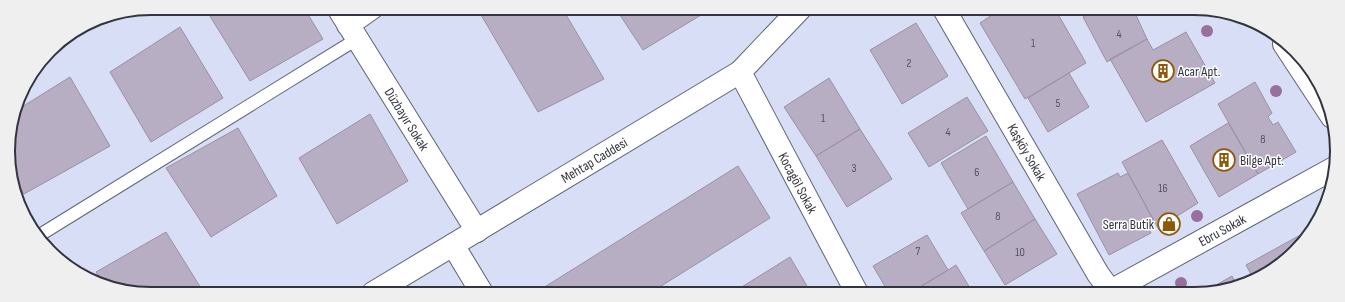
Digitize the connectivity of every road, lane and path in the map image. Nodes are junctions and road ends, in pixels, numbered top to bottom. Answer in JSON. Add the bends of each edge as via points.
{"nodes":[{"id":1,"x":362,"y":15,"type":"edge"},
{"id":2,"x":794,"y":15,"type":"edge"},
{"id":3,"x":947,"y":15,"type":"edge"},
{"id":4,"x":348,"y":24,"type":"edge"},
{"id":5,"x":1294,"y":60,"type":"edge"},
{"id":6,"x":740,"y":72,"type":"junction"},
{"id":7,"x":1319,"y":98,"type":"edge"},
{"id":8,"x":1329,"y":171,"type":"edge"},
{"id":9,"x":477,"y":231,"type":"junction"},
{"id":10,"x":44,"y":233,"type":"dead end"},
{"id":11,"x":453,"y":245,"type":"junction"},
{"id":12,"x":383,"y":287,"type":"edge"},
{"id":13,"x":478,"y":287,"type":"edge"},
{"id":14,"x":854,"y":287,"type":"edge"},
{"id":15,"x":1107,"y":287,"type":"edge"},
{"id":16,"x":1119,"y":287,"type":"edge"}],
"edges":[{"from":1,"to":4,"type":"street"},
{"from":2,"to":6,"type":"street","name":"Mehtap Caddesi"},
{"from":3,"to":15,"type":"street","name":"Kaşköy Sokak"},
{"from":4,"to":9,"type":"street","name":"Düzbayır Sokak"},
{"from":4,"to":10,"type":"lane"},
{"from":5,"to":7,"type":"street"},
{"from":6,"to":9,"type":"street","name":"Mehtap Caddesi"},
{"from":6,"to":14,"type":"street","name":"Kocagöl Sokak"},
{"from":8,"to":16,"type":"street","name":"Ebru Sokak"},
{"from":9,"to":11,"type":"street","name":"Mehtap Caddesi"},
{"from":11,"to":12,"type":"street","name":"Mehtap Caddesi"},
{"from":11,"to":13,"type":"street"}]}
